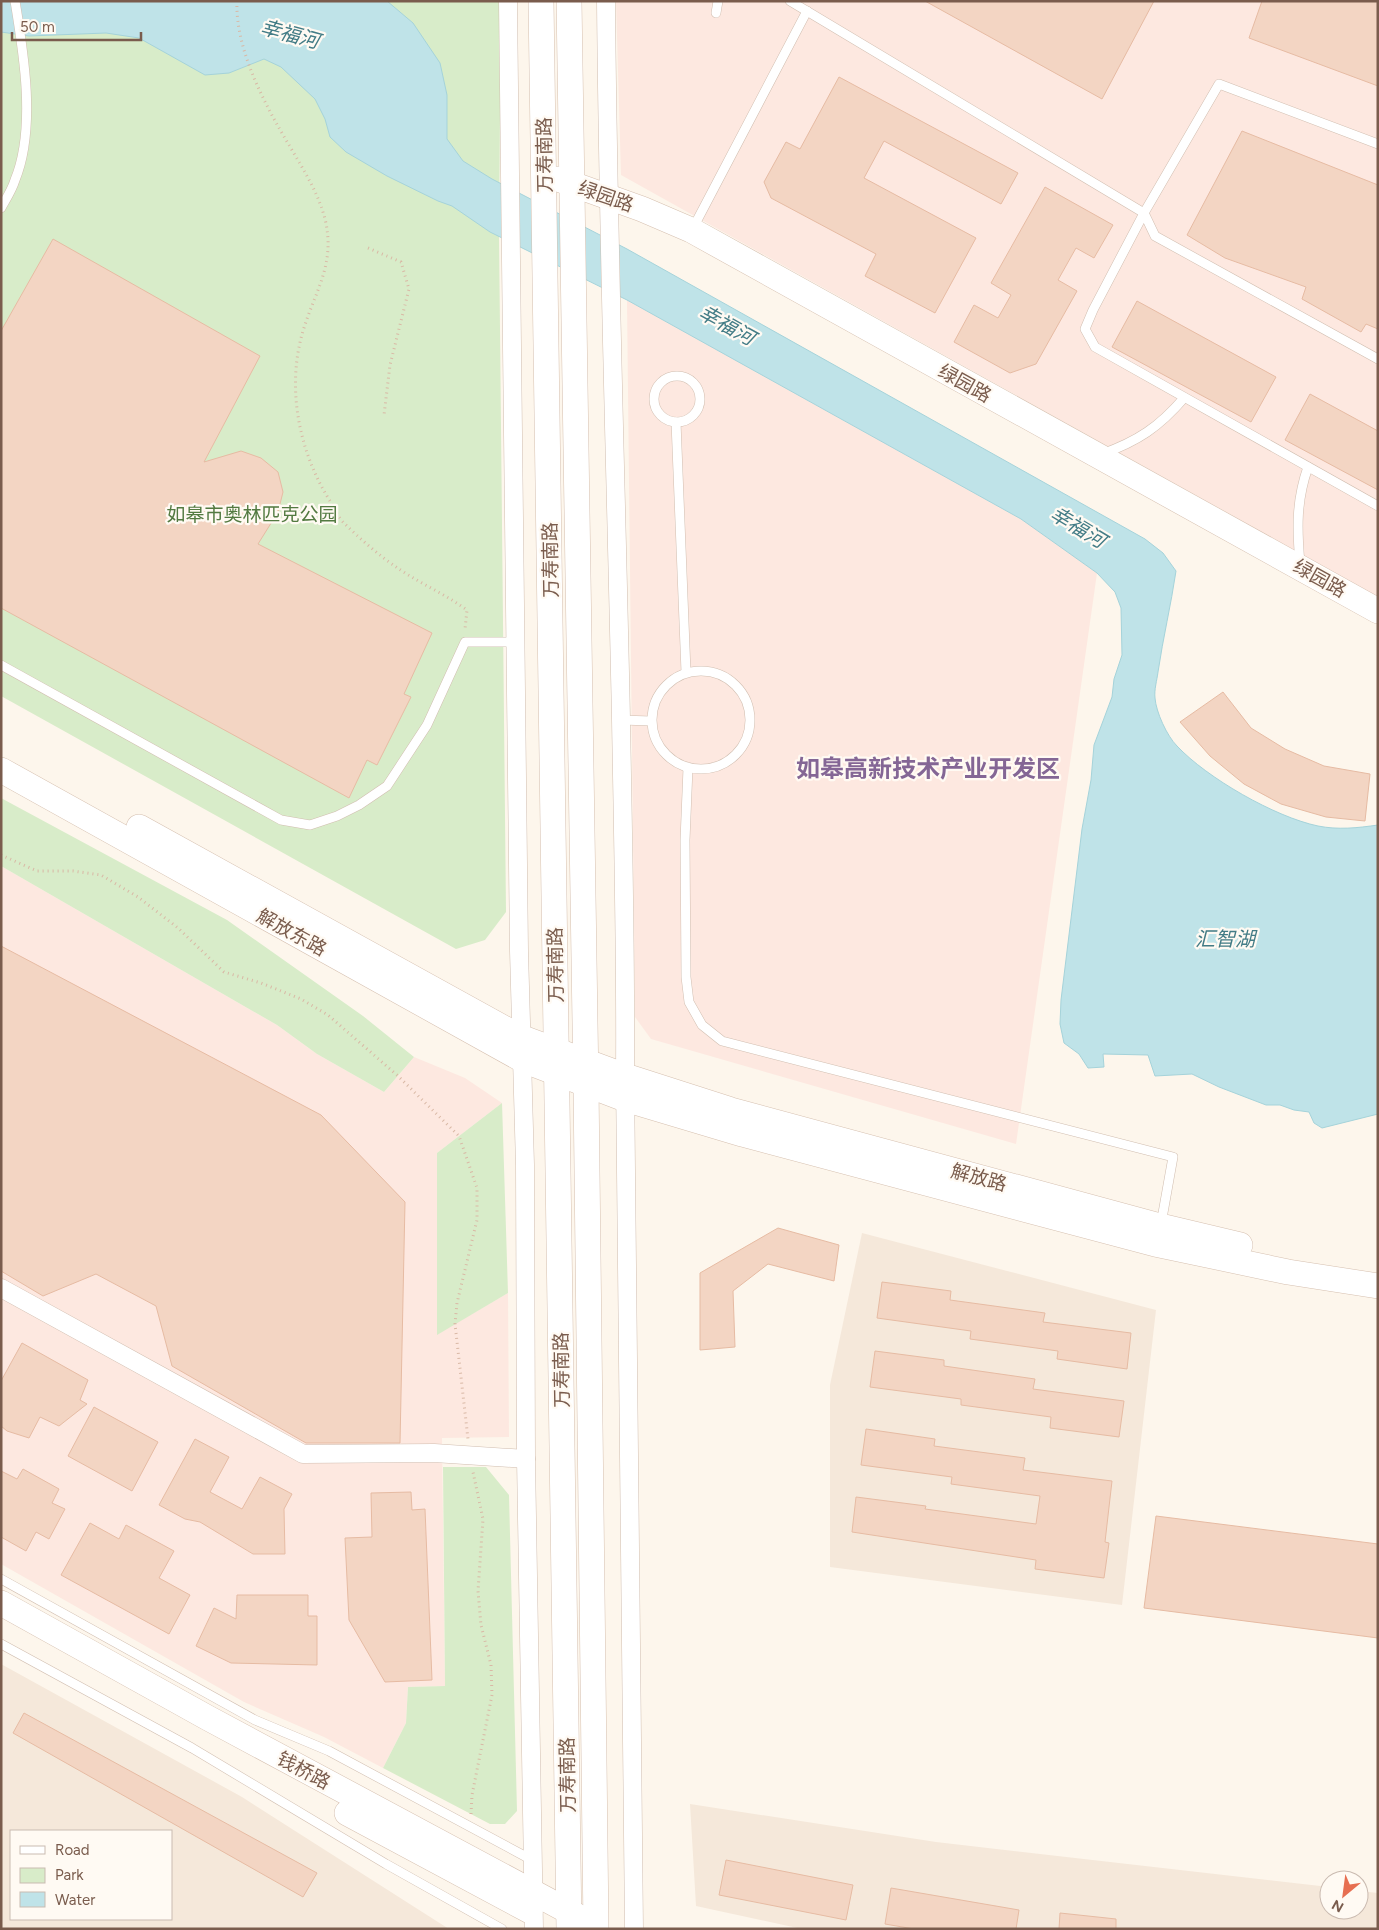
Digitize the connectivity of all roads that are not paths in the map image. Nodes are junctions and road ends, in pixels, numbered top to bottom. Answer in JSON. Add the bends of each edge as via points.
{"nodes":[{"id":1,"x":15,"y":1,"type":"edge"},
{"id":2,"x":508,"y":1,"type":"edge"},
{"id":3,"x":541,"y":1,"type":"edge"},
{"id":4,"x":569,"y":1,"type":"edge"},
{"id":5,"x":606,"y":1,"type":"edge"},
{"id":6,"x":718,"y":1,"type":"edge"},
{"id":7,"x":790,"y":1,"type":"edge"},
{"id":8,"x":807,"y":11,"type":"junction"},
{"id":9,"x":716,"y":13,"type":"dead end"},
{"id":10,"x":1378,"y":144,"type":"edge"},
{"id":11,"x":544,"y":173,"type":"junction"},
{"id":12,"x":571,"y":184,"type":"junction"},
{"id":13,"x":608,"y":196,"type":"junction"},
{"id":14,"x":1,"y":208,"type":"edge"},
{"id":15,"x":1144,"y":213,"type":"junction"},
{"id":16,"x":691,"y":230,"type":"junction"},
{"id":17,"x":1378,"y":359,"type":"edge"},
{"id":18,"x":1184,"y":398,"type":"junction"},
{"id":19,"x":676,"y":422,"type":"junction"},
{"id":20,"x":1097,"y":456,"type":"junction"},
{"id":21,"x":1308,"y":467,"type":"junction"},
{"id":22,"x":1378,"y":506,"type":"edge"},
{"id":23,"x":1300,"y":567,"type":"junction"},
{"id":24,"x":1378,"y":611,"type":"edge"},
{"id":25,"x":515,"y":642,"type":"junction"},
{"id":26,"x":1,"y":666,"type":"edge"},
{"id":27,"x":686,"y":672,"type":"junction"},
{"id":28,"x":621,"y":720,"type":"junction"},
{"id":29,"x":651,"y":721,"type":"junction"},
{"id":30,"x":1,"y":751,"type":"edge"},
{"id":31,"x":688,"y":768,"type":"junction"},
{"id":32,"x":1,"y":770,"type":"edge"},
{"id":33,"x":521,"y":1048,"type":"junction"},
{"id":34,"x":586,"y":1060,"type":"junction"},
{"id":35,"x":556,"y":1061,"type":"junction"},
{"id":36,"x":586,"y":1086,"type":"junction"},
{"id":37,"x":625,"y":1087,"type":"junction"},
{"id":38,"x":1157,"y":1235,"type":"junction"},
{"id":39,"x":1378,"y":1270,"type":"edge"},
{"id":40,"x":1378,"y":1286,"type":"edge"},
{"id":41,"x":1,"y":1288,"type":"edge"},
{"id":42,"x":526,"y":1460,"type":"junction"},
{"id":43,"x":1,"y":1579,"type":"edge"},
{"id":44,"x":1,"y":1603,"type":"edge"},
{"id":45,"x":1,"y":1622,"type":"edge"},
{"id":46,"x":1,"y":1644,"type":"edge"},
{"id":47,"x":532,"y":1860,"type":"junction"},
{"id":48,"x":534,"y":1912,"type":"edge"},
{"id":49,"x":566,"y":1924,"type":"edge"},
{"id":50,"x":601,"y":1927,"type":"edge"},
{"id":51,"x":502,"y":1929,"type":"edge"},
{"id":52,"x":634,"y":1929,"type":"edge"}],
"edges":[{"from":1,"to":14,"type":"lane","via":[[27,116],[16,180]]},
{"from":2,"to":25,"type":"street"},
{"from":3,"to":11,"type":"street","name":"万寿南路"},
{"from":4,"to":12,"type":"street","name":"万寿南路"},
{"from":5,"to":13,"type":"street"},
{"from":6,"to":9,"type":"lane"},
{"from":7,"to":8,"type":"lane"},
{"from":8,"to":15,"type":"lane"},
{"from":8,"to":16,"type":"lane"},
{"from":10,"to":15,"type":"lane","via":[[1218,84]]},
{"from":11,"to":12,"type":"street","name":"绿园路"},
{"from":11,"to":35,"type":"street","name":"万寿南路"},
{"from":12,"to":13,"type":"street","name":"绿园路"},
{"from":12,"to":34,"type":"street","name":"万寿南路"},
{"from":13,"to":16,"type":"street","name":"绿园路"},
{"from":13,"to":28,"type":"street"},
{"from":15,"to":17,"type":"lane","via":[[1155,236]]},
{"from":15,"to":18,"type":"lane","via":[[1085,329],[1095,347]]},
{"from":16,"to":20,"type":"street","name":"绿园路"},
{"from":18,"to":20,"type":"lane","via":[[1166,420],[1134,442]]},
{"from":18,"to":21,"type":"lane"},
{"from":19,"to":19,"type":"lane","via":[[669,421],[658,412],[654,398],[660,384],[680,376],[694,383],[700,405],[691,418]]},
{"from":19,"to":27,"type":"lane"},
{"from":20,"to":23,"type":"street","name":"绿园路"},
{"from":21,"to":22,"type":"lane"},
{"from":21,"to":23,"type":"lane","via":[[1299,491],[1297,530]]},
{"from":23,"to":24,"type":"street","name":"绿园路"},
{"from":25,"to":26,"type":"lane","via":[[465,642],[427,725],[387,786],[359,805],[310,825],[281,820],[254,807]]},
{"from":25,"to":33,"type":"street"},
{"from":27,"to":29,"type":"lane","via":[[660,691]]},
{"from":27,"to":31,"type":"lane","via":[[702,670],[733,682],[744,695],[750,711],[745,743],[734,756],[720,766]]},
{"from":28,"to":29,"type":"lane"},
{"from":28,"to":37,"type":"street"},
{"from":29,"to":31,"type":"lane","via":[[654,736],[662,750]]},
{"from":30,"to":33,"type":"street","name":"解放东路"},
{"from":31,"to":38,"type":"lane","via":[[686,977],[689,1002],[702,1025],[722,1041],[1173,1157]]},
{"from":32,"to":33,"type":"street","name":"解放东路"},
{"from":33,"to":35,"type":"street","name":"解放东路"},
{"from":33,"to":42,"type":"street"},
{"from":34,"to":35,"type":"street","name":"解放东路"},
{"from":34,"to":36,"type":"street","name":"万寿南路"},
{"from":34,"to":37,"type":"street","name":"解放路"},
{"from":35,"to":36,"type":"street","name":"解放东路"},
{"from":35,"to":49,"type":"street","name":"万寿南路"},
{"from":36,"to":37,"type":"street","name":"解放路"},
{"from":36,"to":50,"type":"street","name":"万寿南路"},
{"from":37,"to":38,"type":"street","name":"解放路","via":[[742,1134]]},
{"from":37,"to":52,"type":"street"},
{"from":38,"to":39,"type":"street","name":"解放路"},
{"from":38,"to":40,"type":"street","name":"解放路","via":[[1288,1272]]},
{"from":41,"to":42,"type":"street","via":[[303,1454],[470,1454]]},
{"from":42,"to":47,"type":"street"},
{"from":43,"to":47,"type":"lane","via":[[255,1720],[329,1750]]},
{"from":44,"to":48,"type":"street","name":"钱桥路"},
{"from":45,"to":48,"type":"street","name":"钱桥路","via":[[446,1868]]},
{"from":46,"to":51,"type":"lane","via":[[192,1748]]},
{"from":47,"to":48,"type":"street"},
{"from":48,"to":49,"type":"street","name":"钱桥路"},
{"from":49,"to":50,"type":"street","name":"钱桥路"}]}
